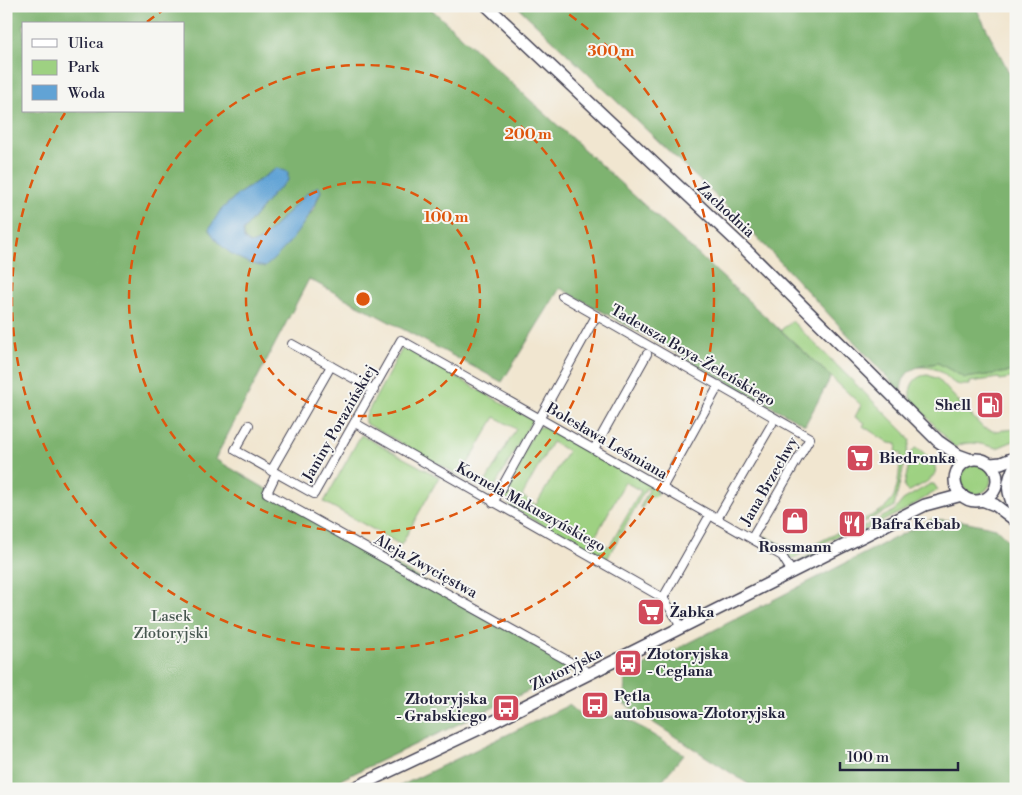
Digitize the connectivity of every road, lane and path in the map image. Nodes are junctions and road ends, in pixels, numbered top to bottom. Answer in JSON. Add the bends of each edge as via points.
{"nodes":[{"id":1,"x":487,"y":6,"type":"edge"},
{"id":2,"x":562,"y":296,"type":"dead end"},
{"id":3,"x":596,"y":316,"type":"junction"},
{"id":4,"x":402,"y":340,"type":"joint"},
{"id":5,"x":292,"y":344,"type":"dead end"},
{"id":6,"x":648,"y":354,"type":"dead end"},
{"id":7,"x":331,"y":366,"type":"junction"},
{"id":8,"x":719,"y":385,"type":"junction"},
{"id":9,"x":374,"y":390,"type":"junction"},
{"id":10,"x":540,"y":418,"type":"junction"},
{"id":11,"x":354,"y":423,"type":"junction"},
{"id":12,"x":249,"y":424,"type":"dead end"},
{"id":13,"x":772,"y":424,"type":"dead end"},
{"id":14,"x":810,"y":438,"type":"joint"},
{"id":15,"x":938,"y":441,"type":"junction"},
{"id":16,"x":594,"y":450,"type":"junction"},
{"id":17,"x":1016,"y":458,"type":"edge"},
{"id":18,"x":969,"y":460,"type":"junction"},
{"id":19,"x":1016,"y":463,"type":"edge"},
{"id":20,"x":991,"y":464,"type":"junction"},
{"id":21,"x":957,"y":470,"type":"junction"},
{"id":22,"x":274,"y":472,"type":"junction"},
{"id":23,"x":955,"y":483,"type":"junction"},
{"id":24,"x":996,"y":484,"type":"junction"},
{"id":25,"x":662,"y":488,"type":"junction"},
{"id":26,"x":962,"y":495,"type":"junction"},
{"id":27,"x":982,"y":500,"type":"junction"},
{"id":28,"x":493,"y":502,"type":"junction"},
{"id":29,"x":925,"y":505,"type":"junction"},
{"id":30,"x":1016,"y":513,"type":"edge"},
{"id":31,"x":714,"y":517,"type":"junction"},
{"id":32,"x":1016,"y":520,"type":"edge"},
{"id":33,"x":752,"y":538,"type":"junction"},
{"id":34,"x":792,"y":572,"type":"junction"},
{"id":35,"x":663,"y":598,"type":"junction"},
{"id":36,"x":680,"y":628,"type":"junction"},
{"id":37,"x":590,"y":673,"type":"junction"},
{"id":38,"x":352,"y":789,"type":"edge"}],
"edges":[{"from":1,"to":15,"type":"main road","name":"Zachodnia","via":[[746,250]]},
{"from":2,"to":3,"type":"street","name":"Tadeusza Boya-Żeleńskiego"},
{"from":3,"to":8,"type":"street","name":"Tadeusza Boya-Żeleńskiego"},
{"from":3,"to":10,"type":"street"},
{"from":4,"to":9,"type":"street","name":"Janiny Porazińskiej"},
{"from":4,"to":10,"type":"street","name":"Bolesława Leśmiana"},
{"from":5,"to":7,"type":"street"},
{"from":6,"to":16,"type":"street"},
{"from":7,"to":9,"type":"street"},
{"from":7,"to":22,"type":"street"},
{"from":8,"to":14,"type":"street","name":"Tadeusza Boya-Żeleńskiego"},
{"from":8,"to":25,"type":"street"},
{"from":9,"to":11,"type":"street","name":"Janiny Porazińskiej"},
{"from":10,"to":16,"type":"street","name":"Bolesława Leśmiana"},
{"from":10,"to":28,"type":"street"},
{"from":11,"to":22,"type":"street","name":"Janiny Porazińskiej","via":[[314,494]]},
{"from":11,"to":28,"type":"street","name":"Kornela Makuszyńskiego"},
{"from":12,"to":22,"type":"street","name":"Janiny Porazińskiej","via":[[235,450]]},
{"from":13,"to":31,"type":"street","name":"Jana Brzechwy"},
{"from":14,"to":33,"type":"street","name":"Jana Brzechwy"},
{"from":15,"to":18,"type":"main road","name":"Zachodnia"},
{"from":15,"to":21,"type":"main road","name":"Zachodnia"},
{"from":16,"to":25,"type":"street","name":"Bolesława Leśmiana"},
{"from":17,"to":20,"type":"main road"},
{"from":18,"to":20,"type":"main road","via":[[982,459]]},
{"from":18,"to":21,"type":"main road"},
{"from":19,"to":24,"type":"main road","via":[[1005,470]]},
{"from":19,"to":30,"type":"main road","via":[[1007,487]]},
{"from":20,"to":24,"type":"main road","via":[[996,472]]},
{"from":21,"to":23,"type":"main road"},
{"from":22,"to":37,"type":"street","name":"Aleja Zwycięstwa","via":[[267,493]]},
{"from":23,"to":26,"type":"main road"},
{"from":23,"to":29,"type":"main road","name":"Złotoryjska"},
{"from":24,"to":27,"type":"main road","via":[[991,495]]},
{"from":24,"to":32,"type":"main road","via":[[1000,498]]},
{"from":25,"to":31,"type":"street","name":"Bolesława Leśmiana"},
{"from":26,"to":27,"type":"main road","via":[[972,501]]},
{"from":26,"to":29,"type":"main road","name":"Złotoryjska"},
{"from":27,"to":32,"type":"main road"},
{"from":28,"to":35,"type":"street","name":"Kornela Makuszyńskiego"},
{"from":29,"to":34,"type":"main road","name":"Złotoryjska"},
{"from":31,"to":33,"type":"street","name":"Bolesława Leśmiana"},
{"from":31,"to":35,"type":"street","name":"Jana Brzechwy"},
{"from":33,"to":34,"type":"street","name":"Bolesława Leśmiana","via":[[782,556]]},
{"from":34,"to":36,"type":"main road","name":"Złotoryjska"},
{"from":35,"to":36,"type":"street","name":"Kornela Makuszyńskiego"},
{"from":36,"to":37,"type":"main road","name":"Złotoryjska"},
{"from":37,"to":38,"type":"main road","name":"Złotoryjska"}]}
